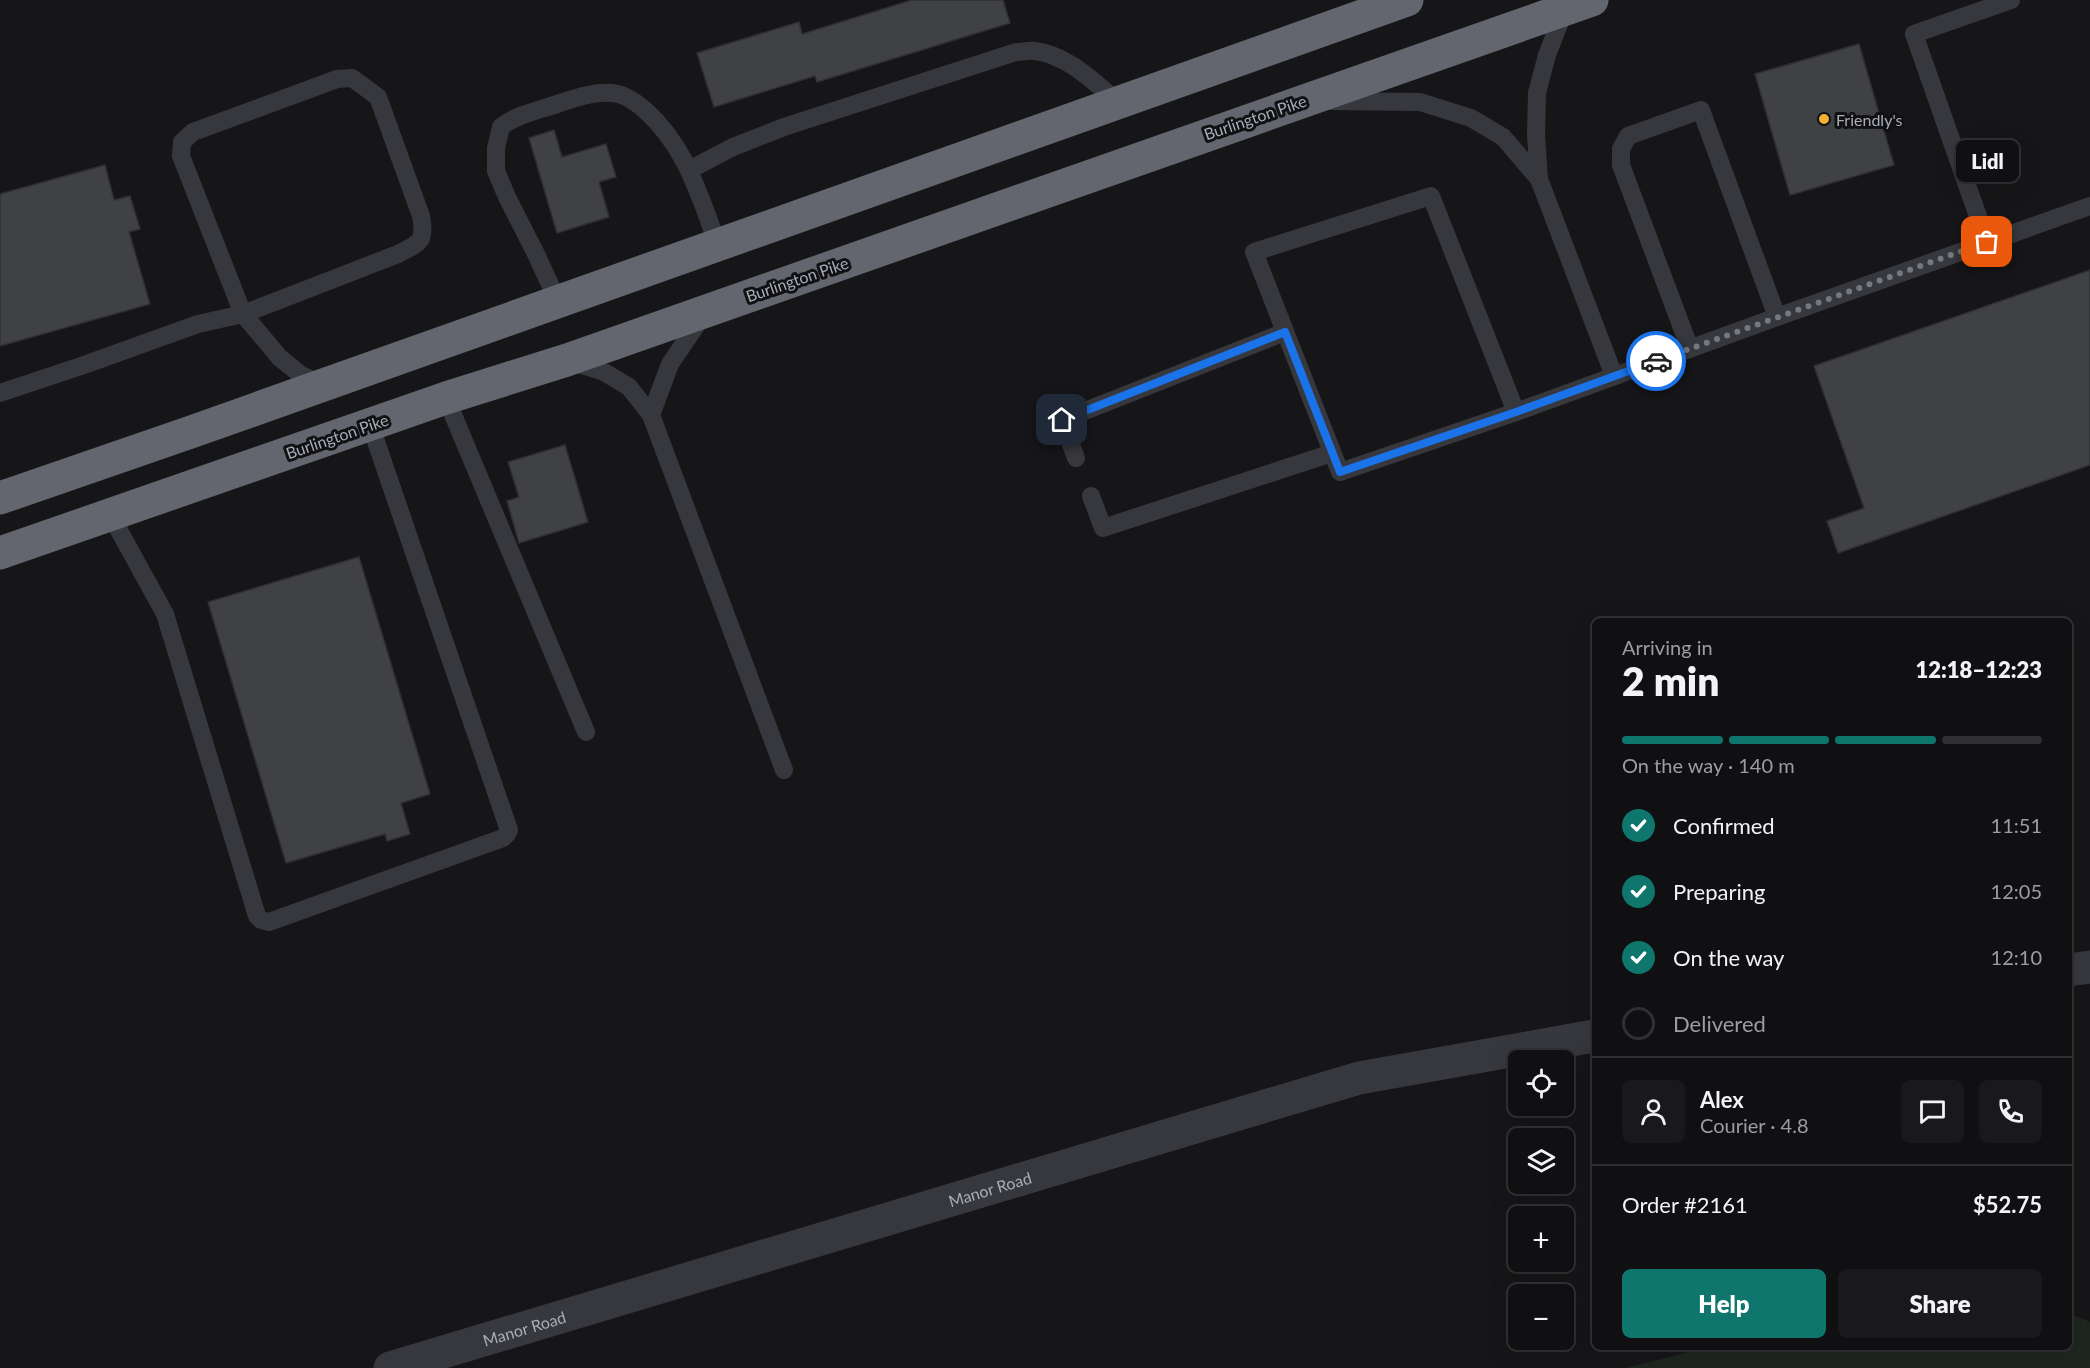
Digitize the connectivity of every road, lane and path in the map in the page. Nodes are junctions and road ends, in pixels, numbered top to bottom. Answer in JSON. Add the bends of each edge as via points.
{"nodes":[{"id":1,"x":1407,"y":0,"type":"edge"},
{"id":2,"x":2011,"y":0,"type":"edge"},
{"id":3,"x":1579,"y":5,"type":"edge"},
{"id":4,"x":1348,"y":10,"type":"edge"},
{"id":5,"x":1304,"y":100,"type":"junction"},
{"id":6,"x":1119,"y":103,"type":"junction"},
{"id":7,"x":689,"y":170,"type":"junction"},
{"id":8,"x":1539,"y":179,"type":"junction"},
{"id":9,"x":2090,"y":206,"type":"edge"},
{"id":10,"x":1987,"y":242,"type":"junction"},
{"id":11,"x":718,"y":245,"type":"junction"},
{"id":12,"x":558,"y":302,"type":"junction"},
{"id":13,"x":714,"y":308,"type":"junction"},
{"id":14,"x":243,"y":314,"type":"junction"},
{"id":15,"x":1777,"y":317,"type":"junction"},
{"id":16,"x":1285,"y":332,"type":"junction"},
{"id":17,"x":1690,"y":349,"type":"junction"},
{"id":18,"x":567,"y":360,"type":"junction"},
{"id":19,"x":1614,"y":376,"type":"junction"},
{"id":20,"x":323,"y":385,"type":"junction"},
{"id":21,"x":0,"y":393,"type":"edge"},
{"id":22,"x":446,"y":398,"type":"junction"},
{"id":23,"x":1516,"y":412,"type":"junction"},
{"id":24,"x":651,"y":415,"type":"junction"},
{"id":25,"x":370,"y":424,"type":"junction"},
{"id":26,"x":1332,"y":453,"type":"junction"},
{"id":27,"x":1076,"y":458,"type":"dead end"},
{"id":28,"x":1091,"y":496,"type":"dead end"},
{"id":29,"x":0,"y":498,"type":"edge"},
{"id":30,"x":110,"y":514,"type":"junction"},
{"id":31,"x":0,"y":553,"type":"edge"},
{"id":32,"x":586,"y":732,"type":"dead end"},
{"id":33,"x":784,"y":770,"type":"dead end"},
{"id":34,"x":2090,"y":967,"type":"edge"},
{"id":35,"x":2072,"y":969,"type":"edge"},
{"id":36,"x":1592,"y":1036,"type":"edge"},
{"id":37,"x":390,"y":1368,"type":"edge"}],
"edges":[{"from":1,"to":4,"type":"highway"},
{"from":2,"to":10,"type":"lane","via":[[1914,33]]},
{"from":3,"to":5,"type":"highway","name":"Burlington Pike"},
{"from":3,"to":8,"type":"lane","via":[[1547,55],[1537,93]]},
{"from":4,"to":6,"type":"highway"},
{"from":5,"to":8,"type":"lane","via":[[1420,102],[1471,118],[1503,137]]},
{"from":5,"to":13,"type":"highway","name":"Burlington Pike"},
{"from":6,"to":7,"type":"lane","via":[[1057,57],[1034,50],[1016,52],[784,128],[733,147]]},
{"from":6,"to":11,"type":"highway"},
{"from":7,"to":11,"type":"lane"},
{"from":7,"to":12,"type":"lane","via":[[660,123],[620,94],[577,98],[501,127],[495,148],[496,171]]},
{"from":8,"to":19,"type":"lane"},
{"from":9,"to":10,"type":"lane"},
{"from":10,"to":15,"type":"lane"},
{"from":11,"to":12,"type":"highway"},
{"from":12,"to":20,"type":"highway"},
{"from":13,"to":18,"type":"highway","name":"Burlington Pike"},
{"from":13,"to":24,"type":"lane","via":[[699,319],[670,364]]},
{"from":14,"to":14,"type":"lane","via":[[181,156],[182,142],[193,132],[337,79],[352,78],[378,97],[424,231],[418,243],[398,254]]},
{"from":14,"to":20,"type":"lane","via":[[280,358],[301,375]]},
{"from":14,"to":21,"type":"lane","via":[[198,324]]},
{"from":15,"to":17,"type":"lane"},
{"from":15,"to":17,"type":"lane","via":[[1701,110],[1638,132],[1628,136],[1621,149],[1621,165]]},
{"from":16,"to":23,"type":"lane","via":[[1254,252],[1431,196]]},
{"from":16,"to":26,"type":"lane"},
{"from":16,"to":27,"type":"lane","via":[[1062,420]]},
{"from":17,"to":19,"type":"lane"},
{"from":18,"to":22,"type":"highway","name":"Burlington Pike"},
{"from":18,"to":24,"type":"lane","via":[[604,372],[629,387]]},
{"from":19,"to":23,"type":"lane"},
{"from":20,"to":29,"type":"highway"},
{"from":22,"to":25,"type":"highway","name":"Burlington Pike"},
{"from":22,"to":32,"type":"lane"},
{"from":23,"to":26,"type":"lane","via":[[1340,472]]},
{"from":24,"to":33,"type":"lane"},
{"from":25,"to":30,"type":"highway","name":"Burlington Pike"},
{"from":25,"to":30,"type":"lane","via":[[509,830],[503,838],[269,922],[257,916],[165,614]]},
{"from":26,"to":28,"type":"lane","via":[[1103,528]]},
{"from":30,"to":31,"type":"highway","name":"Burlington Pike"},
{"from":34,"to":35,"type":"street"},
{"from":36,"to":37,"type":"street","name":"Manor Road","via":[[1359,1078]]}]}
